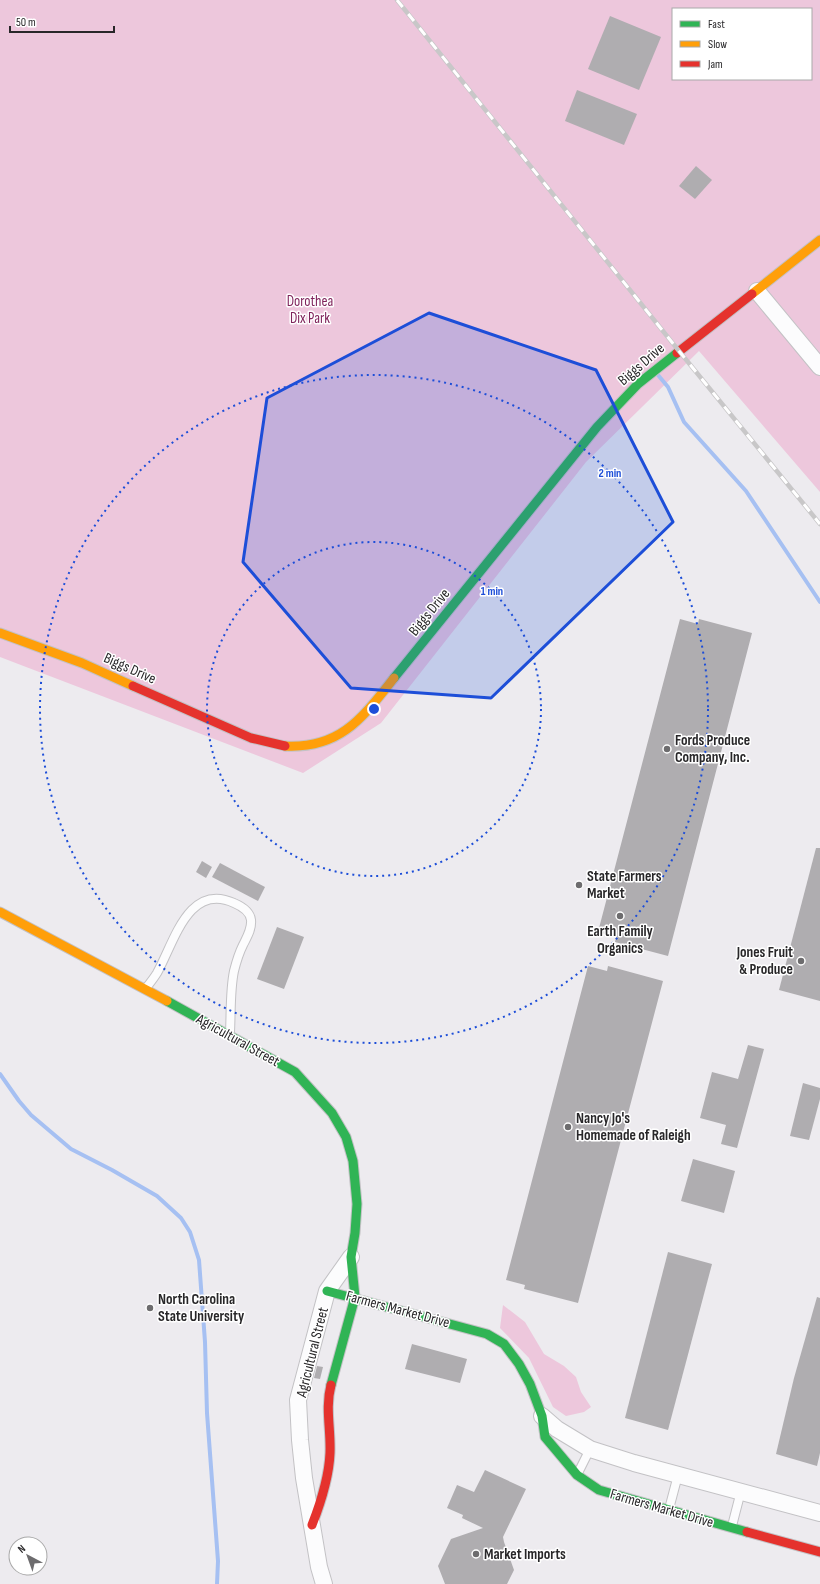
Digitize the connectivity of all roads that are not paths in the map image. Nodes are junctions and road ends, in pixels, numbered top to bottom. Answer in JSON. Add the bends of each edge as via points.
{"nodes":[{"id":1,"x":820,"y":240,"type":"edge"},
{"id":2,"x":757,"y":291,"type":"junction"},
{"id":3,"x":820,"y":368,"type":"edge"},
{"id":4,"x":0,"y":633,"type":"edge"},
{"id":5,"x":0,"y":912,"type":"edge"},
{"id":6,"x":146,"y":989,"type":"junction"},
{"id":7,"x":230,"y":1035,"type":"junction"},
{"id":8,"x":350,"y":1257,"type":"junction"},
{"id":9,"x":327,"y":1291,"type":"junction"},
{"id":10,"x":355,"y":1297,"type":"junction"},
{"id":11,"x":542,"y":1416,"type":"junction"},
{"id":12,"x":590,"y":1449,"type":"junction"},
{"id":13,"x":577,"y":1475,"type":"junction"},
{"id":14,"x":678,"y":1475,"type":"junction"},
{"id":15,"x":741,"y":1491,"type":"junction"},
{"id":16,"x":669,"y":1510,"type":"junction"},
{"id":17,"x":820,"y":1513,"type":"edge"},
{"id":18,"x":312,"y":1525,"type":"junction"},
{"id":19,"x":732,"y":1527,"type":"junction"},
{"id":20,"x":820,"y":1551,"type":"edge"},
{"id":21,"x":324,"y":1584,"type":"edge"}],
"edges":[{"from":1,"to":2,"type":"street","name":"Biggs Drive"},
{"from":2,"to":3,"type":"street"},
{"from":2,"to":4,"type":"street","name":"Biggs Drive","via":[[644,379],[618,404],[365,714],[333,738],[306,746],[284,747],[267,744],[82,662]]},
{"from":5,"to":6,"type":"street","name":"Agricultural Street"},
{"from":6,"to":7,"type":"street","name":"Agricultural Street"},
{"from":6,"to":7,"type":"lane","via":[[157,974],[190,911],[211,899],[222,898],[236,904],[246,910],[251,918],[251,929],[234,972]]},
{"from":7,"to":8,"type":"street","name":"Agricultural Street","via":[[295,1072],[332,1113],[346,1137],[353,1161],[357,1204]]},
{"from":8,"to":9,"type":"street","name":"Agricultural Street"},
{"from":8,"to":10,"type":"street","name":"Agricultural Street"},
{"from":9,"to":10,"type":"street","name":"Farmers Market Drive"},
{"from":9,"to":18,"type":"street","name":"Agricultural Street","via":[[298,1400],[304,1478]]},
{"from":10,"to":11,"type":"street","name":"Farmers Market Drive","via":[[487,1334],[504,1344],[530,1384]]},
{"from":10,"to":18,"type":"street","name":"Agricultural Street","via":[[328,1397],[330,1465],[324,1493]]},
{"from":11,"to":12,"type":"street","name":"Farmers Market Drive","via":[[562,1433]]},
{"from":11,"to":13,"type":"street","name":"Farmers Market Drive","via":[[545,1437]]},
{"from":12,"to":13,"type":"lane"},
{"from":12,"to":14,"type":"street","name":"Farmers Market Drive"},
{"from":13,"to":16,"type":"street","name":"Farmers Market Drive","via":[[599,1490]]},
{"from":14,"to":15,"type":"street","name":"Farmers Market Drive"},
{"from":14,"to":16,"type":"lane"},
{"from":15,"to":17,"type":"street","name":"Farmers Market Drive"},
{"from":15,"to":19,"type":"lane"},
{"from":16,"to":19,"type":"street","name":"Farmers Market Drive"},
{"from":18,"to":21,"type":"street","name":"Agricultural Street"},
{"from":19,"to":20,"type":"street","name":"Farmers Market Drive"}]}
